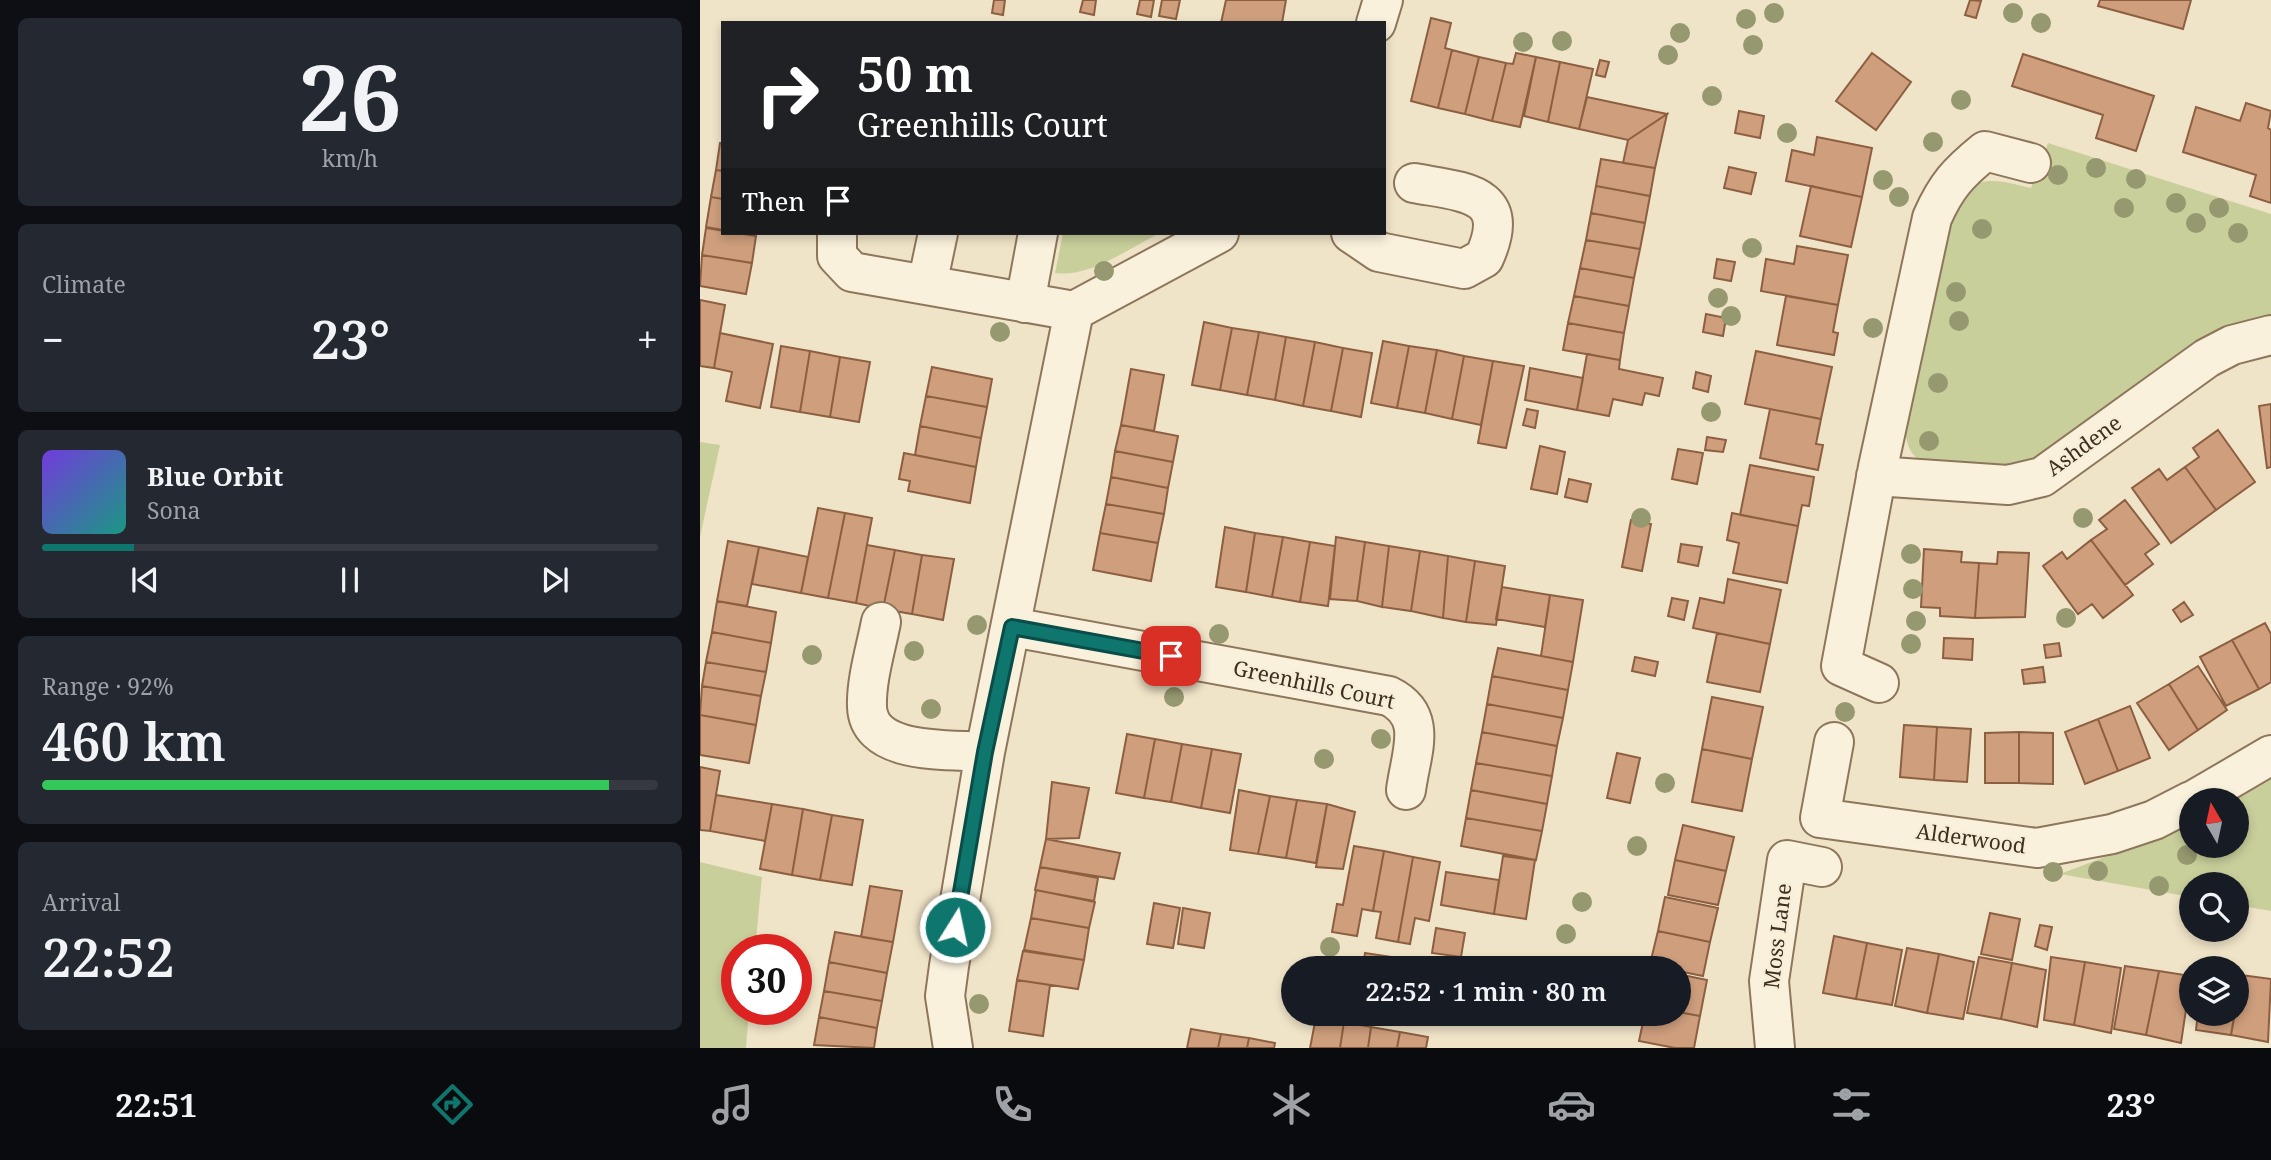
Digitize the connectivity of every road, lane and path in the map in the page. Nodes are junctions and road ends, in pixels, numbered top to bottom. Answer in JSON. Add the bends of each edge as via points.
{"nodes":[{"id":1,"x":1382,"y":0,"type":"edge"},
{"id":2,"x":1377,"y":21,"type":"edge"},
{"id":3,"x":2031,"y":163,"type":"dead end"},
{"id":4,"x":1414,"y":183,"type":"dead end"},
{"id":5,"x":837,"y":235,"type":"edge"},
{"id":6,"x":938,"y":235,"type":"edge"},
{"id":7,"x":1038,"y":235,"type":"edge"},
{"id":8,"x":1215,"y":235,"type":"edge"},
{"id":9,"x":1354,"y":235,"type":"edge"},
{"id":10,"x":927,"y":285,"type":"junction"},
{"id":11,"x":1025,"y":303,"type":"junction"},
{"id":12,"x":1074,"y":311,"type":"junction"},
{"id":13,"x":2271,"y":335,"type":"edge"},
{"id":14,"x":1877,"y":476,"type":"junction"},
{"id":15,"x":881,"y":622,"type":"dead end"},
{"id":16,"x":1012,"y":627,"type":"junction"},
{"id":17,"x":1879,"y":683,"type":"dead end"},
{"id":18,"x":1834,"y":742,"type":"dead end"},
{"id":19,"x":985,"y":752,"type":"junction"},
{"id":20,"x":2271,"y":755,"type":"edge"},
{"id":21,"x":2215,"y":788,"type":"edge"},
{"id":22,"x":1406,"y":790,"type":"dead end"},
{"id":23,"x":2179,"y":808,"type":"edge"},
{"id":24,"x":1822,"y":867,"type":"dead end"},
{"id":25,"x":953,"y":1048,"type":"edge"},
{"id":26,"x":1775,"y":1048,"type":"edge"}],
"edges":[{"from":1,"to":2,"type":"street"},
{"from":3,"to":14,"type":"street","via":[[1985,150],[1958,172],[1943,192],[1932,218]]},
{"from":4,"to":9,"type":"street","via":[[1472,194],[1484,201],[1494,222],[1484,258],[1464,269],[1391,255]]},
{"from":5,"to":10,"type":"street","via":[[837,256],[852,272]]},
{"from":6,"to":10,"type":"street"},
{"from":7,"to":11,"type":"street"},
{"from":8,"to":12,"type":"street"},
{"from":10,"to":11,"type":"street"},
{"from":11,"to":12,"type":"street"},
{"from":12,"to":16,"type":"street"},
{"from":13,"to":14,"type":"street","name":"Ashdene","via":[[2232,345],[2207,358],[2042,477],[2026,483]]},
{"from":14,"to":17,"type":"street","via":[[1841,666]]},
{"from":15,"to":19,"type":"street","via":[[867,708],[877,733],[892,743]]},
{"from":16,"to":19,"type":"street"},
{"from":16,"to":22,"type":"street","name":"Greenhills Court","via":[[1389,696],[1406,705],[1415,720]]},
{"from":18,"to":23,"type":"street","name":"Alderwood","via":[[1820,818],[2038,848],[2112,834]]},
{"from":19,"to":25,"type":"street","via":[[945,996]]},
{"from":20,"to":21,"type":"street","name":"Alderwood"},
{"from":24,"to":26,"type":"street","name":"Moss Lane","via":[[1787,860],[1769,981]]}]}
